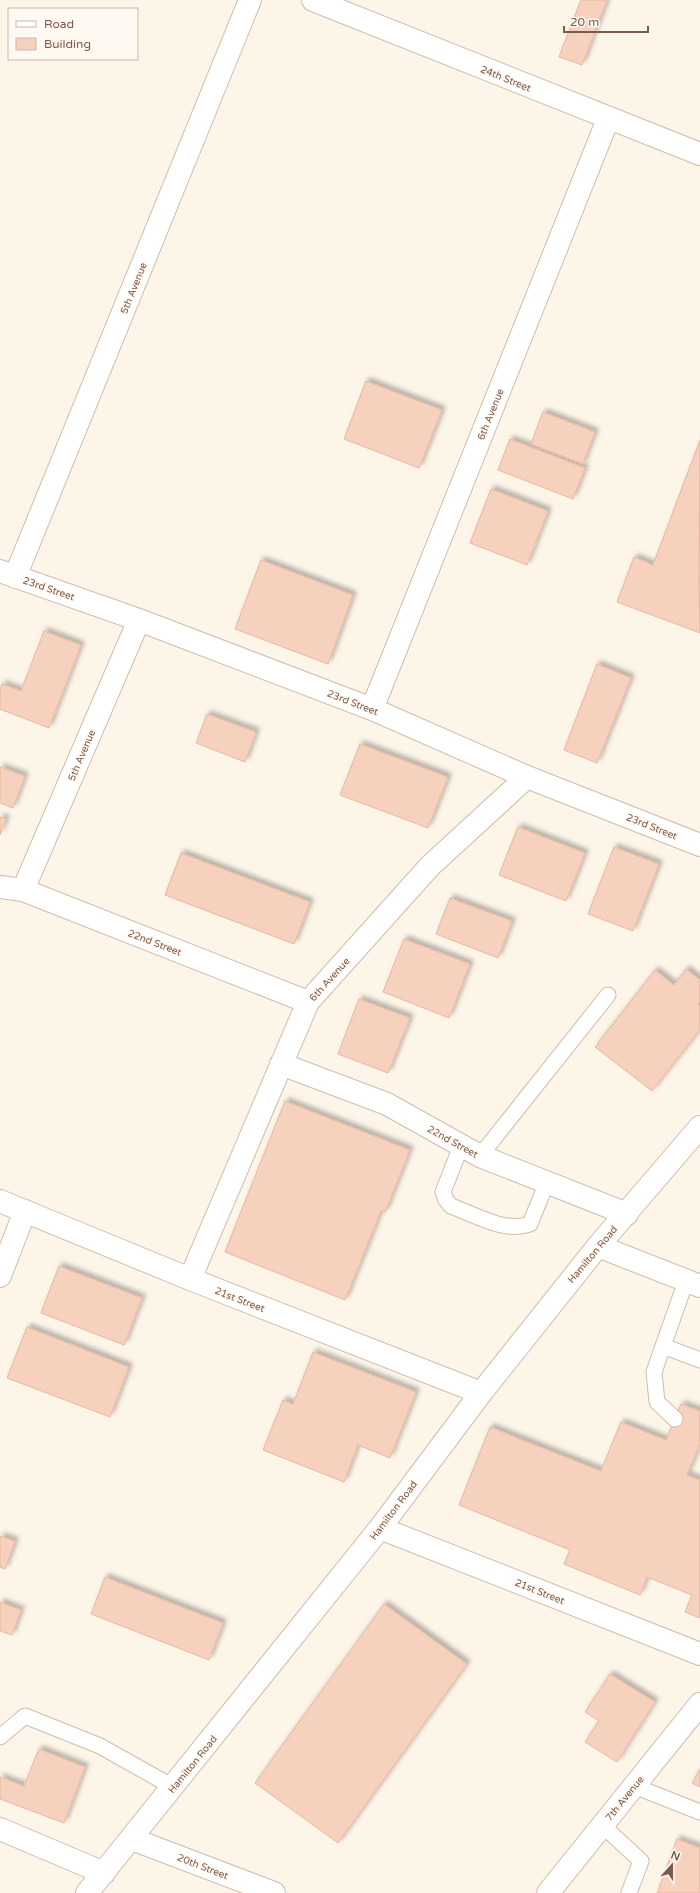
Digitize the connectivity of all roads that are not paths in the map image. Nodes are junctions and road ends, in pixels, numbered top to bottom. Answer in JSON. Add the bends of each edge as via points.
{"nodes":[{"id":1,"x":250,"y":0,"type":"edge"},
{"id":2,"x":313,"y":0,"type":"edge"},
{"id":3,"x":608,"y":119,"type":"junction"},
{"id":4,"x":700,"y":154,"type":"edge"},
{"id":5,"x":8,"y":574,"type":"edge"},
{"id":6,"x":139,"y":620,"type":"junction"},
{"id":7,"x":372,"y":709,"type":"junction"},
{"id":8,"x":527,"y":777,"type":"junction"},
{"id":9,"x":700,"y":845,"type":"edge"},
{"id":10,"x":0,"y":887,"type":"edge"},
{"id":11,"x":23,"y":890,"type":"junction"},
{"id":12,"x":608,"y":995,"type":"dead end"},
{"id":13,"x":308,"y":1002,"type":"junction"},
{"id":14,"x":281,"y":1064,"type":"junction"},
{"id":15,"x":700,"y":1127,"type":"edge"},
{"id":16,"x":461,"y":1146,"type":"junction"},
{"id":17,"x":480,"y":1156,"type":"junction"},
{"id":18,"x":547,"y":1182,"type":"junction"},
{"id":19,"x":0,"y":1201,"type":"edge"},
{"id":20,"x":25,"y":1211,"type":"junction"},
{"id":21,"x":627,"y":1214,"type":"junction"},
{"id":22,"x":598,"y":1246,"type":"junction"},
{"id":23,"x":0,"y":1276,"type":"edge"},
{"id":24,"x":190,"y":1279,"type":"junction"},
{"id":25,"x":693,"y":1284,"type":"edge"},
{"id":26,"x":663,"y":1346,"type":"junction"},
{"id":27,"x":700,"y":1360,"type":"edge"},
{"id":28,"x":481,"y":1393,"type":"junction"},
{"id":29,"x":675,"y":1419,"type":"dead end"},
{"id":30,"x":380,"y":1528,"type":"junction"},
{"id":31,"x":700,"y":1654,"type":"edge"},
{"id":32,"x":700,"y":1704,"type":"edge"},
{"id":33,"x":0,"y":1737,"type":"edge"},
{"id":34,"x":634,"y":1786,"type":"junction"},
{"id":35,"x":173,"y":1787,"type":"junction"},
{"id":36,"x":700,"y":1812,"type":"edge"},
{"id":37,"x":602,"y":1825,"type":"junction"},
{"id":38,"x":0,"y":1829,"type":"edge"},
{"id":39,"x":132,"y":1839,"type":"junction"},
{"id":40,"x":104,"y":1873,"type":"junction"},
{"id":41,"x":87,"y":1893,"type":"edge"},
{"id":42,"x":274,"y":1893,"type":"edge"},
{"id":43,"x":548,"y":1893,"type":"edge"},
{"id":44,"x":629,"y":1893,"type":"edge"}],
"edges":[{"from":1,"to":5,"type":"street","name":"5th Avenue"},
{"from":2,"to":3,"type":"street","name":"24th Street"},
{"from":3,"to":4,"type":"street","name":"24th Street"},
{"from":3,"to":7,"type":"street","name":"6th Avenue"},
{"from":5,"to":6,"type":"street","name":"23rd Street"},
{"from":6,"to":7,"type":"street","name":"23rd Street"},
{"from":6,"to":11,"type":"street","name":"5th Avenue"},
{"from":7,"to":8,"type":"street","name":"23rd Street"},
{"from":8,"to":9,"type":"street","name":"23rd Street"},
{"from":8,"to":13,"type":"street","name":"6th Avenue","via":[[430,866]]},
{"from":10,"to":11,"type":"street","name":"22nd Street"},
{"from":11,"to":13,"type":"street","name":"22nd Street"},
{"from":12,"to":17,"type":"lane"},
{"from":13,"to":14,"type":"street","name":"6th Avenue"},
{"from":14,"to":16,"type":"street","name":"22nd Street","via":[[387,1104]]},
{"from":14,"to":24,"type":"street","name":"6th Avenue"},
{"from":15,"to":21,"type":"street","name":"Hamilton Road"},
{"from":16,"to":17,"type":"street","name":"22nd Street"},
{"from":16,"to":18,"type":"lane","via":[[444,1192],[451,1206],[507,1228],[520,1228],[530,1224]]},
{"from":17,"to":18,"type":"street","name":"22nd Street"},
{"from":18,"to":21,"type":"street","name":"22nd Street"},
{"from":19,"to":20,"type":"street","name":"21st Street"},
{"from":20,"to":23,"type":"street"},
{"from":20,"to":24,"type":"street","name":"21st Street"},
{"from":21,"to":22,"type":"street","name":"Hamilton Road"},
{"from":22,"to":25,"type":"street"},
{"from":22,"to":28,"type":"street","name":"Hamilton Road"},
{"from":24,"to":28,"type":"street","name":"21st Street"},
{"from":25,"to":26,"type":"lane"},
{"from":26,"to":27,"type":"lane"},
{"from":26,"to":29,"type":"lane","via":[[654,1372],[658,1402]]},
{"from":28,"to":30,"type":"street","name":"Hamilton Road"},
{"from":30,"to":31,"type":"street","name":"21st Street"},
{"from":30,"to":35,"type":"street","name":"Hamilton Road"},
{"from":32,"to":34,"type":"street","name":"7th Avenue"},
{"from":33,"to":35,"type":"lane","via":[[25,1716],[100,1746]]},
{"from":34,"to":36,"type":"lane"},
{"from":34,"to":37,"type":"street","name":"7th Avenue"},
{"from":35,"to":39,"type":"street","name":"Hamilton Road"},
{"from":37,"to":43,"type":"street","name":"7th Avenue"},
{"from":37,"to":44,"type":"lane","via":[[641,1861]]},
{"from":38,"to":40,"type":"street"},
{"from":39,"to":40,"type":"street","name":"Hamilton Road"},
{"from":39,"to":42,"type":"street","name":"20th Street"},
{"from":40,"to":41,"type":"street","name":"Hamilton Road"}]}
